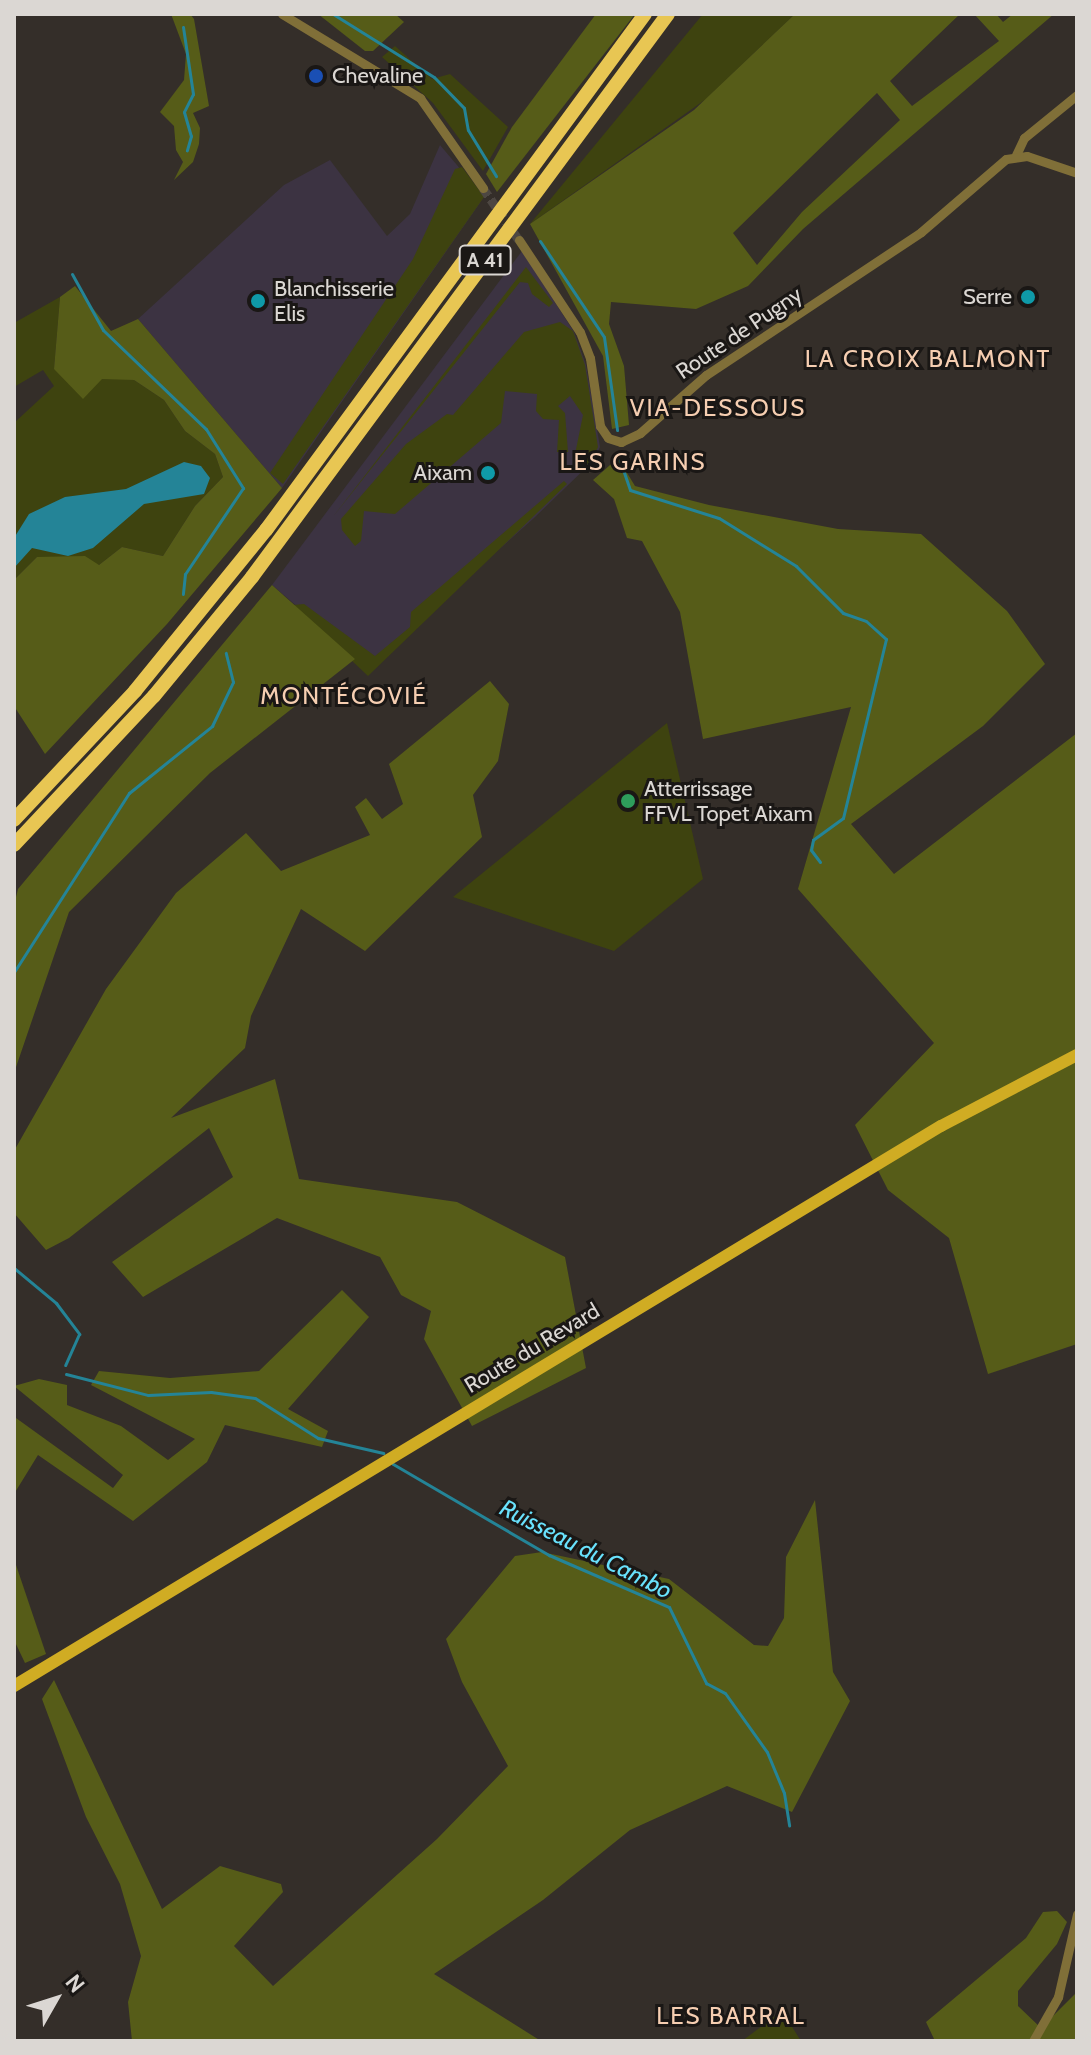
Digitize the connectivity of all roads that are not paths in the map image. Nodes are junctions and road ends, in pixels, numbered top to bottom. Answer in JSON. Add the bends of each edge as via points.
{"nodes":[{"id":1,"x":282,"y":14,"type":"edge"},
{"id":2,"x":645,"y":14,"type":"edge"},
{"id":3,"x":668,"y":14,"type":"edge"},
{"id":4,"x":1077,"y":95,"type":"edge"},
{"id":5,"x":1036,"y":129,"type":"junction"},
{"id":6,"x":1016,"y":155,"type":"junction"},
{"id":7,"x":1027,"y":156,"type":"junction"},
{"id":8,"x":1077,"y":173,"type":"edge"},
{"id":9,"x":483,"y":188,"type":"tunnel mouth"},
{"id":10,"x":519,"y":240,"type":"tunnel mouth"},
{"id":11,"x":14,"y":820,"type":"edge"},
{"id":12,"x":14,"y":845,"type":"edge"},
{"id":13,"x":1077,"y":1055,"type":"edge"},
{"id":14,"x":14,"y":1686,"type":"edge"},
{"id":15,"x":1077,"y":1914,"type":"edge"},
{"id":16,"x":1033,"y":2041,"type":"edge"}],
"edges":[{"from":1,"to":9,"type":"street","via":[[414,93]]},
{"from":2,"to":11,"type":"highway","number":"A 41","via":[[242,561],[135,691]]},
{"from":3,"to":12,"type":"highway","number":"A 41","via":[[252,577],[154,696]]},
{"from":4,"to":5,"type":"street"},
{"from":5,"to":6,"type":"street","via":[[1019,144]]},
{"from":5,"to":7,"type":"street"},
{"from":6,"to":7,"type":"street"},
{"from":6,"to":10,"type":"street","name":"Route de Pugny","via":[[997,164],[896,250],[697,381],[640,433],[621,442],[608,438],[600,426],[580,332]]},
{"from":7,"to":8,"type":"street"},
{"from":13,"to":14,"type":"main road","name":"Route du Revard","via":[[941,1126]]},
{"from":15,"to":16,"type":"street","via":[[1058,1997]]}]}
